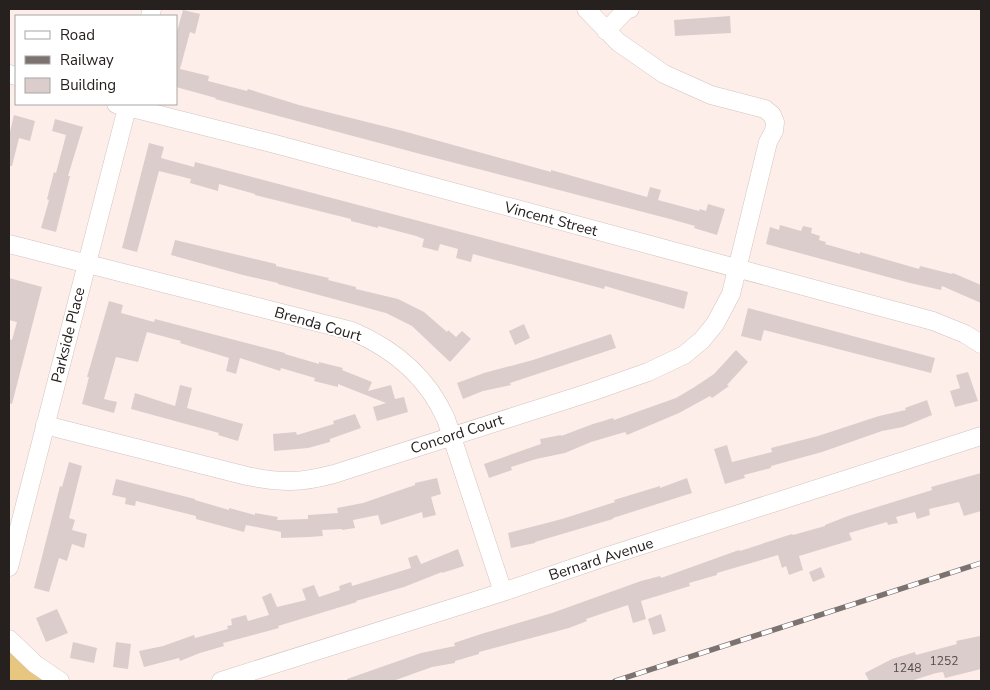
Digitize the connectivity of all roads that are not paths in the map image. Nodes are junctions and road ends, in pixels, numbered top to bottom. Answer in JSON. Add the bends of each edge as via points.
{"nodes":[{"id":1,"x":586,"y":9,"type":"edge"},
{"id":2,"x":630,"y":9,"type":"edge"},
{"id":3,"x":606,"y":31,"type":"junction"},
{"id":4,"x":124,"y":105,"type":"edge"},
{"id":5,"x":9,"y":244,"type":"edge"},
{"id":6,"x":86,"y":264,"type":"junction"},
{"id":7,"x":738,"y":269,"type":"junction"},
{"id":8,"x":981,"y":344,"type":"edge"},
{"id":9,"x":45,"y":424,"type":"junction"},
{"id":10,"x":451,"y":436,"type":"junction"},
{"id":11,"x":981,"y":436,"type":"edge"},
{"id":12,"x":9,"y":567,"type":"edge"},
{"id":13,"x":504,"y":592,"type":"junction"},
{"id":14,"x":9,"y":639,"type":"edge"},
{"id":15,"x":60,"y":681,"type":"edge"},
{"id":16,"x":221,"y":681,"type":"edge"}],
"edges":[{"from":1,"to":3,"type":"street"},
{"from":2,"to":3,"type":"street"},
{"from":3,"to":7,"type":"street","name":"Concord Court","via":[[636,56],[675,80],[710,94],[765,109],[772,115],[774,131],[768,142]]},
{"from":4,"to":6,"type":"street","name":"Parkside Place"},
{"from":4,"to":7,"type":"street","name":"Vincent Street"},
{"from":5,"to":6,"type":"street","name":"Brenda Court"},
{"from":6,"to":9,"type":"street","name":"Parkside Place"},
{"from":6,"to":10,"type":"street","name":"Brenda Court","via":[[364,336],[390,350],[421,378],[439,404]]},
{"from":7,"to":8,"type":"street","name":"Vincent Street","via":[[933,321]]},
{"from":7,"to":10,"type":"street","name":"Concord Court","via":[[731,294],[718,318],[702,340],[684,355],[648,372]]},
{"from":9,"to":10,"type":"street","name":"Concord Court","via":[[276,482],[303,481],[334,474]]},
{"from":9,"to":12,"type":"street","name":"Parkside Place"},
{"from":10,"to":13,"type":"street","name":"Brenda Court"},
{"from":11,"to":13,"type":"street","name":"Bernard Avenue"},
{"from":13,"to":16,"type":"street","name":"Bernard Avenue"},
{"from":14,"to":15,"type":"street","via":[[35,664]]}]}
